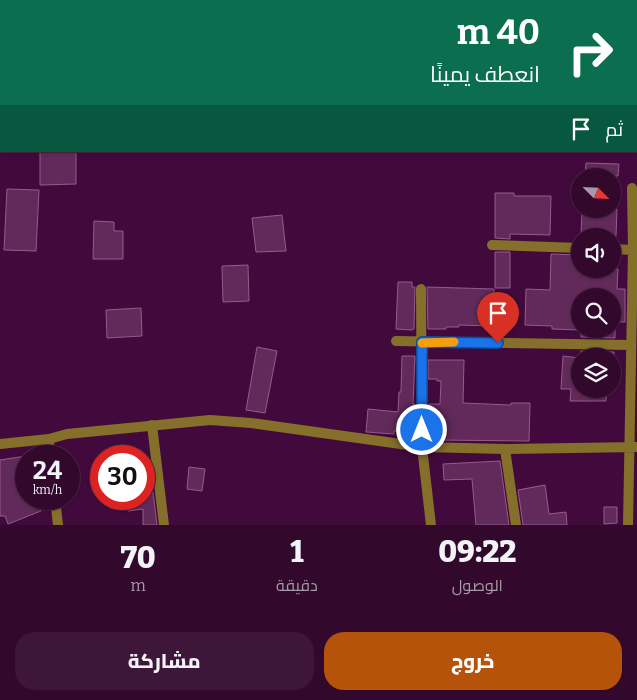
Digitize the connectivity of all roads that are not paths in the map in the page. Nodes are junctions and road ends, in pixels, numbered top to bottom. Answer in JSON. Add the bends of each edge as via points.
{"nodes":[{"id":1,"x":632,"y":188,"type":"dead end"},
{"id":2,"x":492,"y":245,"type":"dead end"},
{"id":3,"x":571,"y":248,"type":"edge"},
{"id":4,"x":621,"y":249,"type":"edge"},
{"id":5,"x":633,"y":250,"type":"junction"},
{"id":6,"x":421,"y":289,"type":"dead end"},
{"id":7,"x":396,"y":341,"type":"dead end"},
{"id":8,"x":422,"y":342,"type":"junction"},
{"id":9,"x":631,"y":345,"type":"junction"},
{"id":10,"x":152,"y":425,"type":"junction"},
{"id":11,"x":49,"y":439,"type":"junction"},
{"id":12,"x":0,"y":444,"type":"edge"},
{"id":13,"x":49,"y":445,"type":"edge"},
{"id":14,"x":422,"y":447,"type":"junction"},
{"id":15,"x":633,"y":447,"type":"edge"},
{"id":16,"x":505,"y":449,"type":"junction"},
{"id":17,"x":56,"y":510,"type":"edge"},
{"id":18,"x":58,"y":525,"type":"edge"},
{"id":19,"x":164,"y":525,"type":"edge"},
{"id":20,"x":431,"y":525,"type":"edge"},
{"id":21,"x":516,"y":525,"type":"edge"},
{"id":22,"x":628,"y":525,"type":"edge"}],
"edges":[{"from":1,"to":5,"type":"street"},
{"from":2,"to":3,"type":"street"},
{"from":4,"to":5,"type":"street"},
{"from":5,"to":9,"type":"street"},
{"from":6,"to":8,"type":"street"},
{"from":7,"to":8,"type":"street"},
{"from":8,"to":9,"type":"street"},
{"from":8,"to":14,"type":"street"},
{"from":9,"to":15,"type":"street"},
{"from":10,"to":11,"type":"street","via":[[67,434]]},
{"from":10,"to":14,"type":"street","via":[[210,420],[251,422]]},
{"from":10,"to":19,"type":"street"},
{"from":11,"to":12,"type":"street"},
{"from":11,"to":13,"type":"street"},
{"from":14,"to":16,"type":"street"},
{"from":14,"to":20,"type":"street"},
{"from":15,"to":16,"type":"street"},
{"from":15,"to":22,"type":"street"},
{"from":16,"to":21,"type":"street"},
{"from":17,"to":18,"type":"street"}]}
